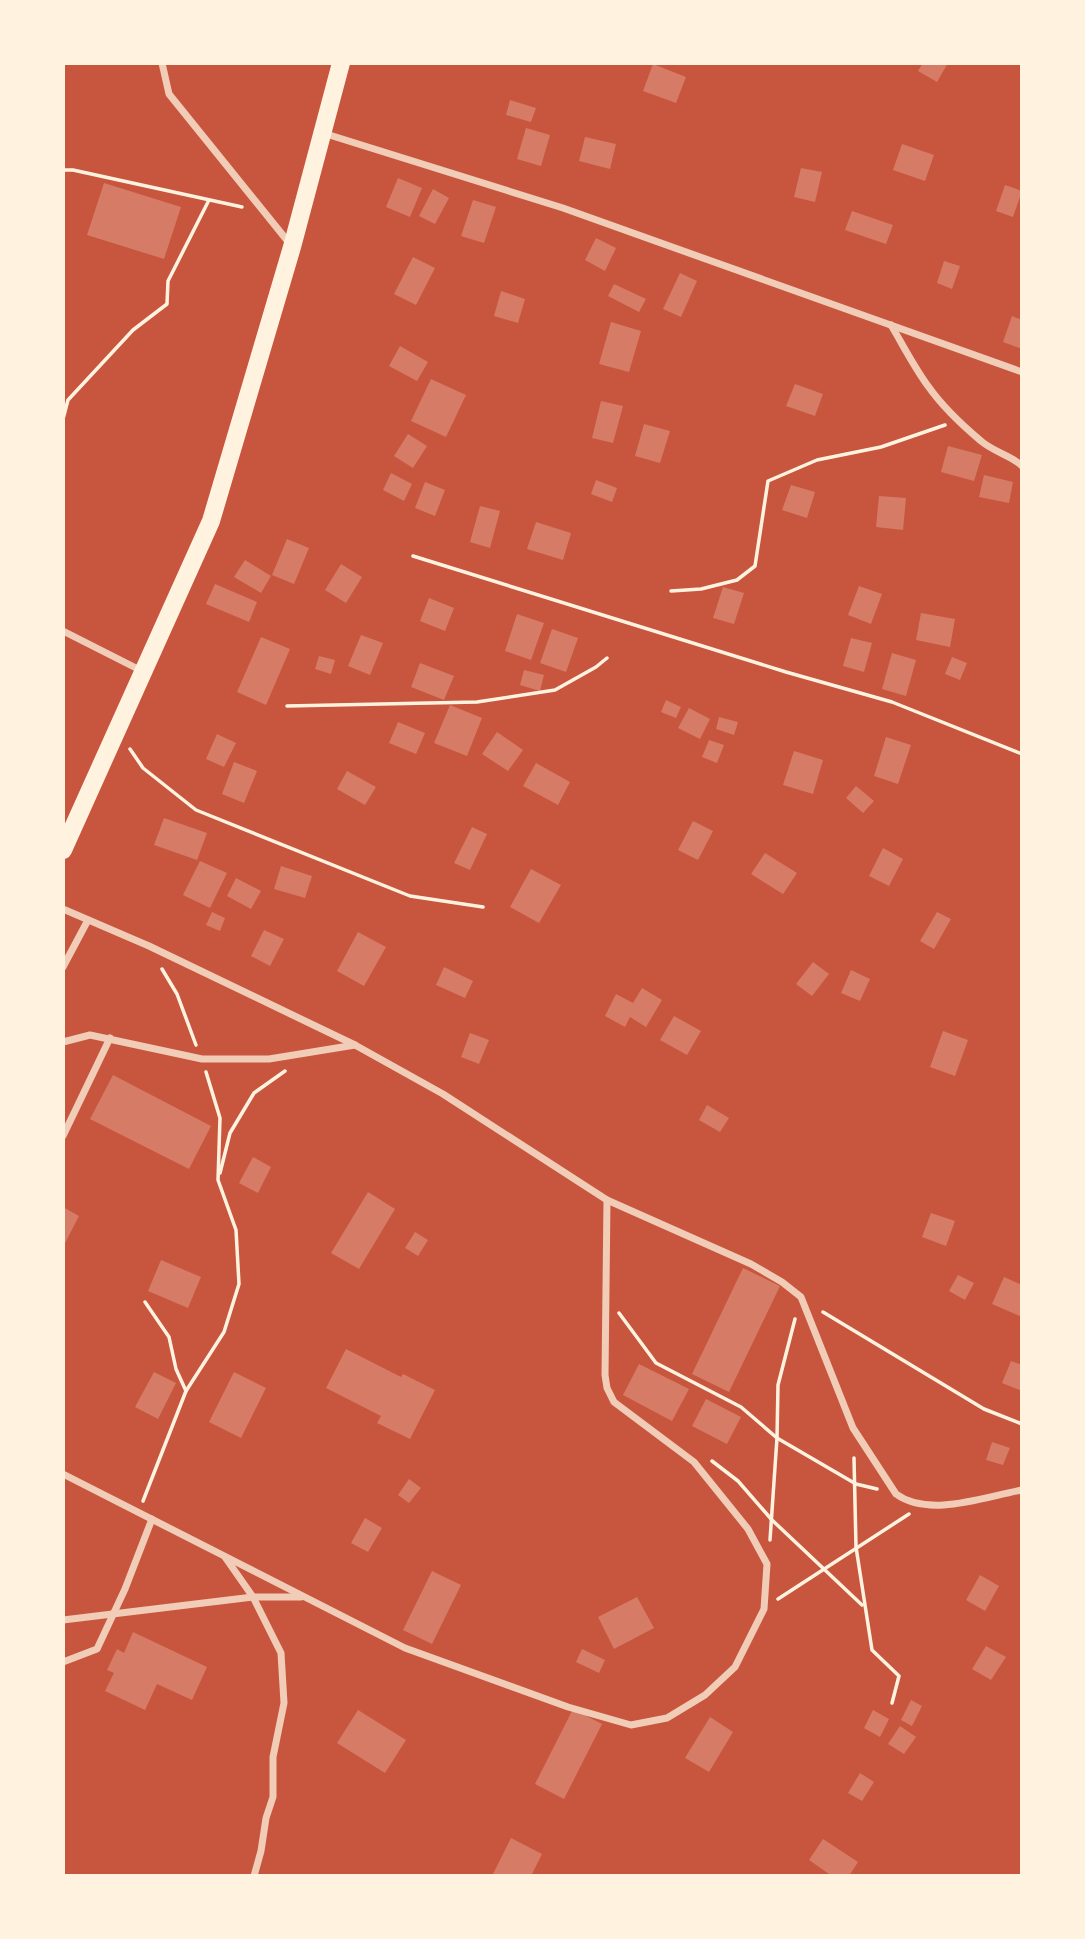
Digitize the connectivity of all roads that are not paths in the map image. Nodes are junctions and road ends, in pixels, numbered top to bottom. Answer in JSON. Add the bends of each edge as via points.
{"nodes":[{"id":1,"x":162,"y":63,"type":"edge"},
{"id":2,"x":341,"y":63,"type":"edge"},
{"id":3,"x":323,"y":133,"type":"junction"},
{"id":4,"x":292,"y":247,"type":"junction"},
{"id":5,"x":891,"y":325,"type":"junction"},
{"id":6,"x":1022,"y":372,"type":"edge"},
{"id":7,"x":1022,"y":466,"type":"edge"},
{"id":8,"x":63,"y":631,"type":"edge"},
{"id":9,"x":143,"y":672,"type":"junction"},
{"id":10,"x":63,"y":850,"type":"edge"},
{"id":11,"x":63,"y":909,"type":"edge"},
{"id":12,"x":88,"y":920,"type":"junction"},
{"id":13,"x":63,"y":967,"type":"edge"},
{"id":14,"x":110,"y":1038,"type":"junction"},
{"id":15,"x":63,"y":1042,"type":"edge"},
{"id":16,"x":355,"y":1045,"type":"junction"},
{"id":17,"x":63,"y":1136,"type":"edge"},
{"id":18,"x":607,"y":1200,"type":"junction"},
{"id":19,"x":63,"y":1474,"type":"edge"},
{"id":20,"x":1022,"y":1490,"type":"edge"},
{"id":21,"x":152,"y":1519,"type":"junction"},
{"id":22,"x":223,"y":1555,"type":"junction"},
{"id":23,"x":253,"y":1597,"type":"junction"},
{"id":24,"x":306,"y":1597,"type":"junction"},
{"id":25,"x":114,"y":1616,"type":"junction"},
{"id":26,"x":63,"y":1620,"type":"edge"},
{"id":27,"x":63,"y":1662,"type":"edge"},
{"id":28,"x":254,"y":1876,"type":"edge"}],
"edges":[{"from":1,"to":4,"type":"street","via":[[169,94]]},
{"from":2,"to":3,"type":"main road"},
{"from":3,"to":4,"type":"main road"},
{"from":3,"to":5,"type":"street","via":[[563,208]]},
{"from":4,"to":9,"type":"main road","via":[[211,521]]},
{"from":5,"to":6,"type":"street"},
{"from":5,"to":7,"type":"street","via":[[928,387],[958,421],[984,444]]},
{"from":8,"to":9,"type":"street"},
{"from":9,"to":10,"type":"main road"},
{"from":11,"to":12,"type":"street"},
{"from":12,"to":13,"type":"street"},
{"from":12,"to":16,"type":"street"},
{"from":14,"to":15,"type":"street","via":[[90,1035]]},
{"from":14,"to":16,"type":"street","via":[[202,1059],[270,1059]]},
{"from":14,"to":17,"type":"street"},
{"from":16,"to":18,"type":"street","via":[[443,1094]]},
{"from":18,"to":20,"type":"street","via":[[751,1264],[801,1297],[853,1428],[906,1501],[939,1506]]},
{"from":18,"to":24,"type":"street","via":[[607,1388],[614,1402],[694,1462],[748,1529],[767,1564],[764,1609],[735,1667],[705,1695],[667,1717],[631,1725],[405,1648]]},
{"from":19,"to":21,"type":"street"},
{"from":21,"to":22,"type":"street"},
{"from":21,"to":25,"type":"street"},
{"from":22,"to":23,"type":"street"},
{"from":22,"to":24,"type":"street"},
{"from":23,"to":24,"type":"street"},
{"from":23,"to":25,"type":"street"},
{"from":23,"to":28,"type":"street","via":[[281,1653],[284,1703],[273,1757],[273,1797]]},
{"from":25,"to":26,"type":"street"},
{"from":25,"to":27,"type":"street","via":[[97,1649]]}]}
